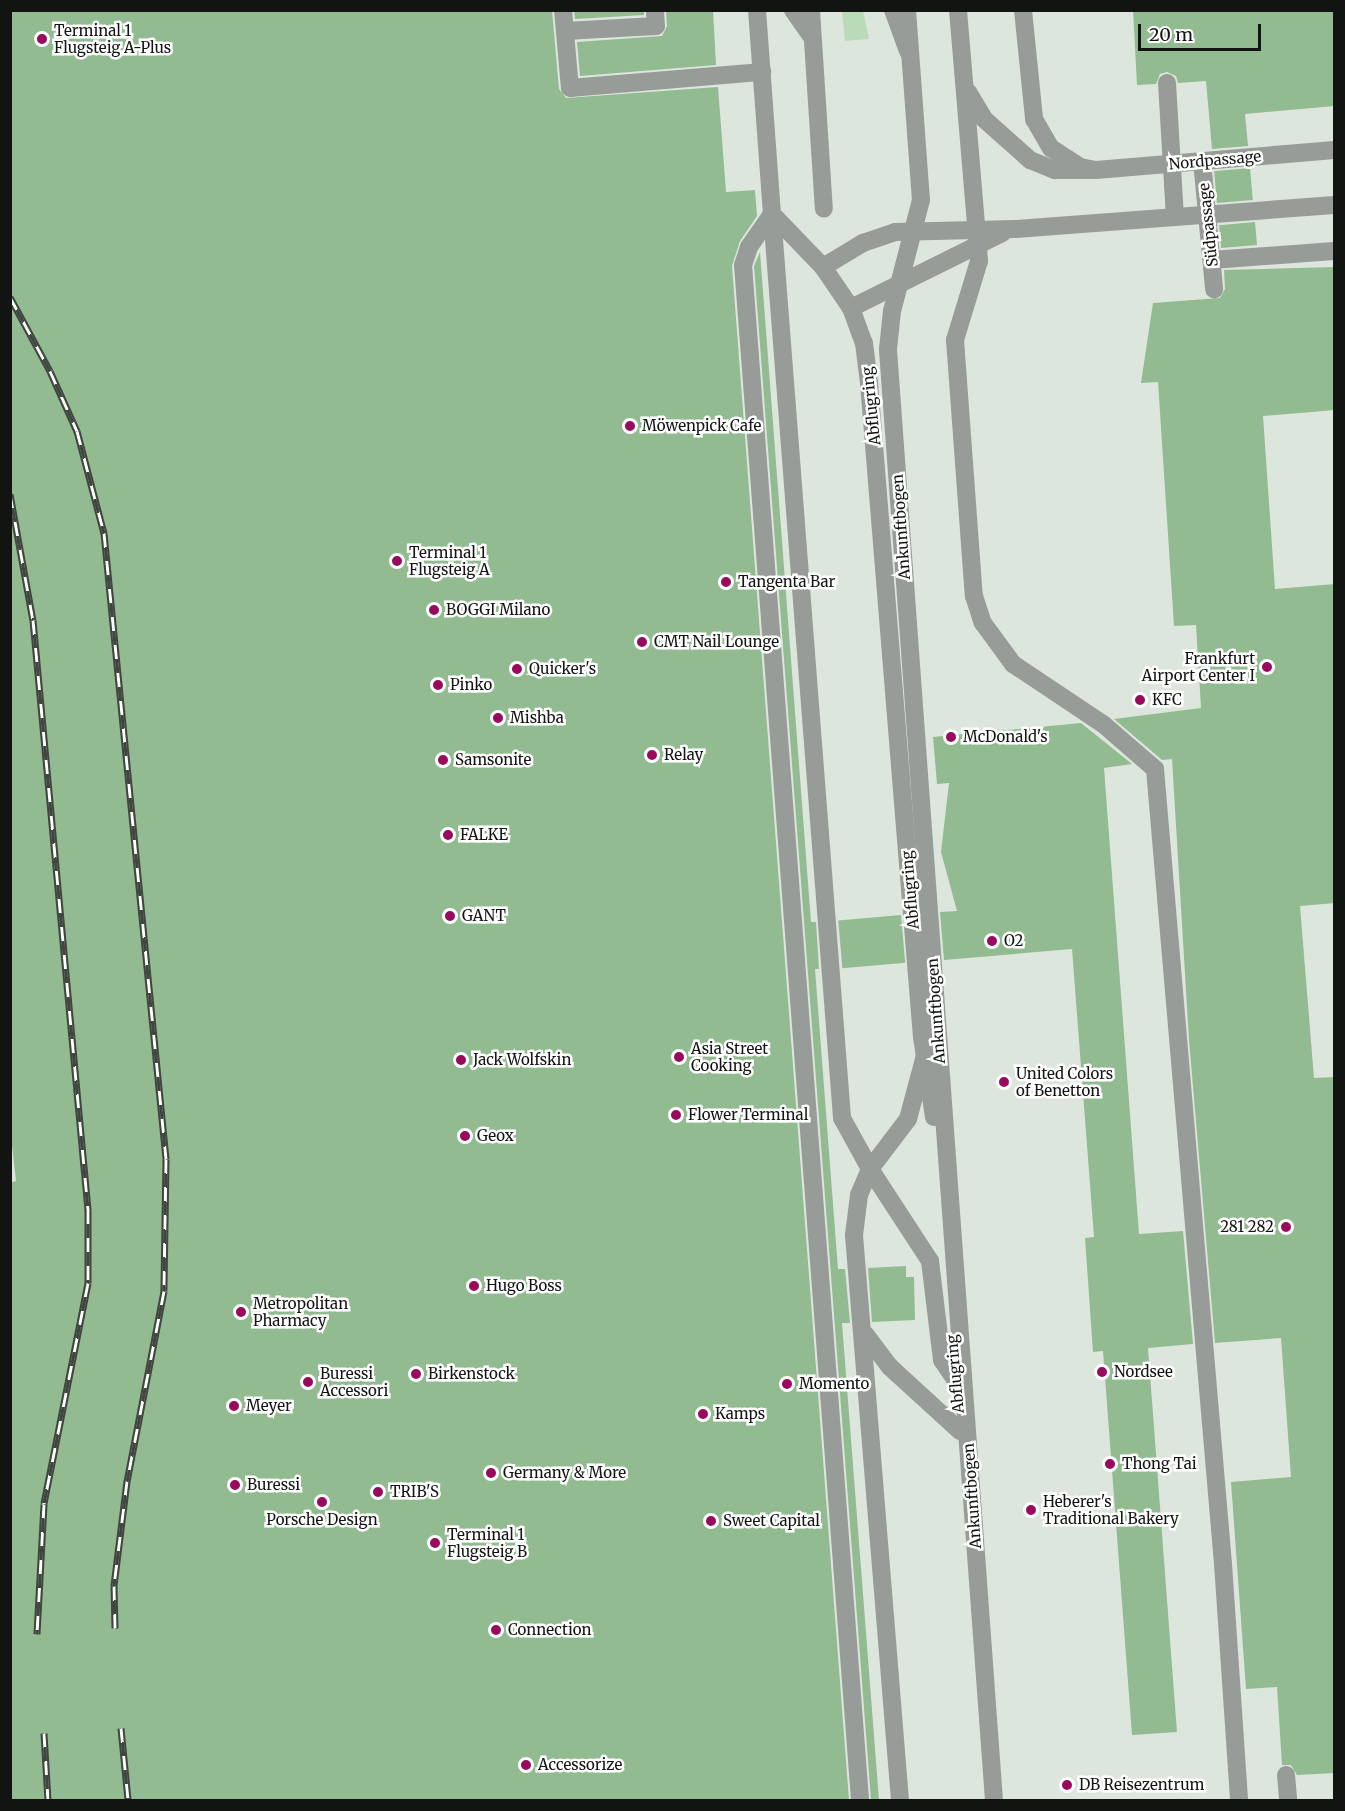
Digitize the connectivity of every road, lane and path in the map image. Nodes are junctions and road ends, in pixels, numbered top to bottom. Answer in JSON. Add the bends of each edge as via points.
{"nodes":[{"id":1,"x":563,"y":10,"type":"edge"},
{"id":2,"x":655,"y":10,"type":"edge"},
{"id":3,"x":757,"y":10,"type":"edge"},
{"id":4,"x":793,"y":10,"type":"edge"},
{"id":5,"x":811,"y":10,"type":"edge"},
{"id":6,"x":893,"y":10,"type":"edge"},
{"id":7,"x":907,"y":10,"type":"edge"},
{"id":8,"x":958,"y":10,"type":"edge"},
{"id":9,"x":1023,"y":10,"type":"edge"},
{"id":10,"x":565,"y":31,"type":"junction"},
{"id":11,"x":812,"y":37,"type":"junction"},
{"id":12,"x":912,"y":61,"type":"junction"},
{"id":13,"x":762,"y":72,"type":"junction"},
{"id":14,"x":964,"y":79,"type":"junction"},
{"id":15,"x":1167,"y":83,"type":"dead end"},
{"id":16,"x":1335,"y":150,"type":"edge"},
{"id":17,"x":1202,"y":161,"type":"junction"},
{"id":18,"x":1096,"y":170,"type":"junction"},
{"id":19,"x":1335,"y":205,"type":"edge"},
{"id":20,"x":824,"y":209,"type":"dead end"},
{"id":21,"x":772,"y":213,"type":"junction"},
{"id":22,"x":1175,"y":217,"type":"junction"},
{"id":23,"x":1015,"y":229,"type":"junction"},
{"id":24,"x":1335,"y":250,"type":"edge"},
{"id":25,"x":1212,"y":260,"type":"junction"},
{"id":26,"x":823,"y":267,"type":"junction"},
{"id":27,"x":1214,"y":289,"type":"dead end"},
{"id":28,"x":850,"y":308,"type":"junction"},
{"id":29,"x":924,"y":1059,"type":"junction"},
{"id":30,"x":870,"y":1169,"type":"junction"},
{"id":31,"x":865,"y":1334,"type":"junction"},
{"id":32,"x":956,"y":1381,"type":"junction"},
{"id":33,"x":960,"y":1431,"type":"junction"},
{"id":34,"x":1286,"y":1775,"type":"dead end"},
{"id":35,"x":860,"y":1800,"type":"edge"},
{"id":36,"x":900,"y":1800,"type":"edge"},
{"id":37,"x":987,"y":1800,"type":"edge"},
{"id":38,"x":994,"y":1800,"type":"edge"},
{"id":39,"x":1239,"y":1800,"type":"edge"},
{"id":40,"x":1288,"y":1800,"type":"edge"}],
"edges":[{"from":1,"to":10,"type":"street"},
{"from":2,"to":10,"type":"street","via":[[656,26]]},
{"from":3,"to":13,"type":"street"},
{"from":4,"to":11,"type":"street"},
{"from":5,"to":11,"type":"street"},
{"from":6,"to":12,"type":"street"},
{"from":7,"to":12,"type":"street","name":"Ankunftbogen"},
{"from":8,"to":14,"type":"street"},
{"from":9,"to":18,"type":"street","via":[[1030,94],[1038,127],[1061,156]]},
{"from":10,"to":13,"type":"street","via":[[570,88]]},
{"from":11,"to":20,"type":"street"},
{"from":12,"to":38,"type":"street","name":"Ankunftbogen","via":[[921,200],[892,311],[888,350]]},
{"from":13,"to":21,"type":"street"},
{"from":14,"to":18,"type":"street","name":"Nordpassage","via":[[984,119],[1030,159],[1055,170]]},
{"from":14,"to":39,"type":"street","via":[[979,261],[955,340],[974,596],[983,623],[1013,664],[1103,724],[1155,769],[1225,1586]]},
{"from":15,"to":22,"type":"street","bridge":true},
{"from":16,"to":17,"type":"street","name":"Nordpassage"},
{"from":17,"to":18,"type":"street","name":"Nordpassage"},
{"from":17,"to":25,"type":"street","name":"Südpassage"},
{"from":19,"to":22,"type":"street","bridge":true},
{"from":21,"to":26,"type":"street","name":"Abflugring","bridge":true},
{"from":21,"to":30,"type":"street","via":[[842,1118]]},
{"from":21,"to":35,"type":"street","via":[[749,247],[744,276]]},
{"from":22,"to":23,"type":"street","bridge":true},
{"from":23,"to":26,"type":"street","bridge":true,"via":[[895,232],[863,243]]},
{"from":23,"to":28,"type":"street","bridge":true,"via":[[987,238]]},
{"from":24,"to":25,"type":"street"},
{"from":25,"to":27,"type":"street","name":"Südpassage"},
{"from":26,"to":28,"type":"street","name":"Abflugring","bridge":true},
{"from":28,"to":29,"type":"street","name":"Abflugring","via":[[864,343],[869,383]]},
{"from":29,"to":30,"type":"street","bridge":true,"via":[[908,1119]]},
{"from":29,"to":32,"type":"street","name":"Abflugring","via":[[937,1136]]},
{"from":30,"to":31,"type":"street","via":[[859,1194],[854,1235]]},
{"from":30,"to":32,"type":"street","bridge":true,"via":[[930,1261],[942,1360]]},
{"from":31,"to":33,"type":"street","bridge":true,"via":[[890,1367]]},
{"from":31,"to":36,"type":"street"},
{"from":32,"to":33,"type":"street","name":"Abflugring"},
{"from":33,"to":37,"type":"street","name":"Abflugring"},
{"from":34,"to":40,"type":"street"}]}
